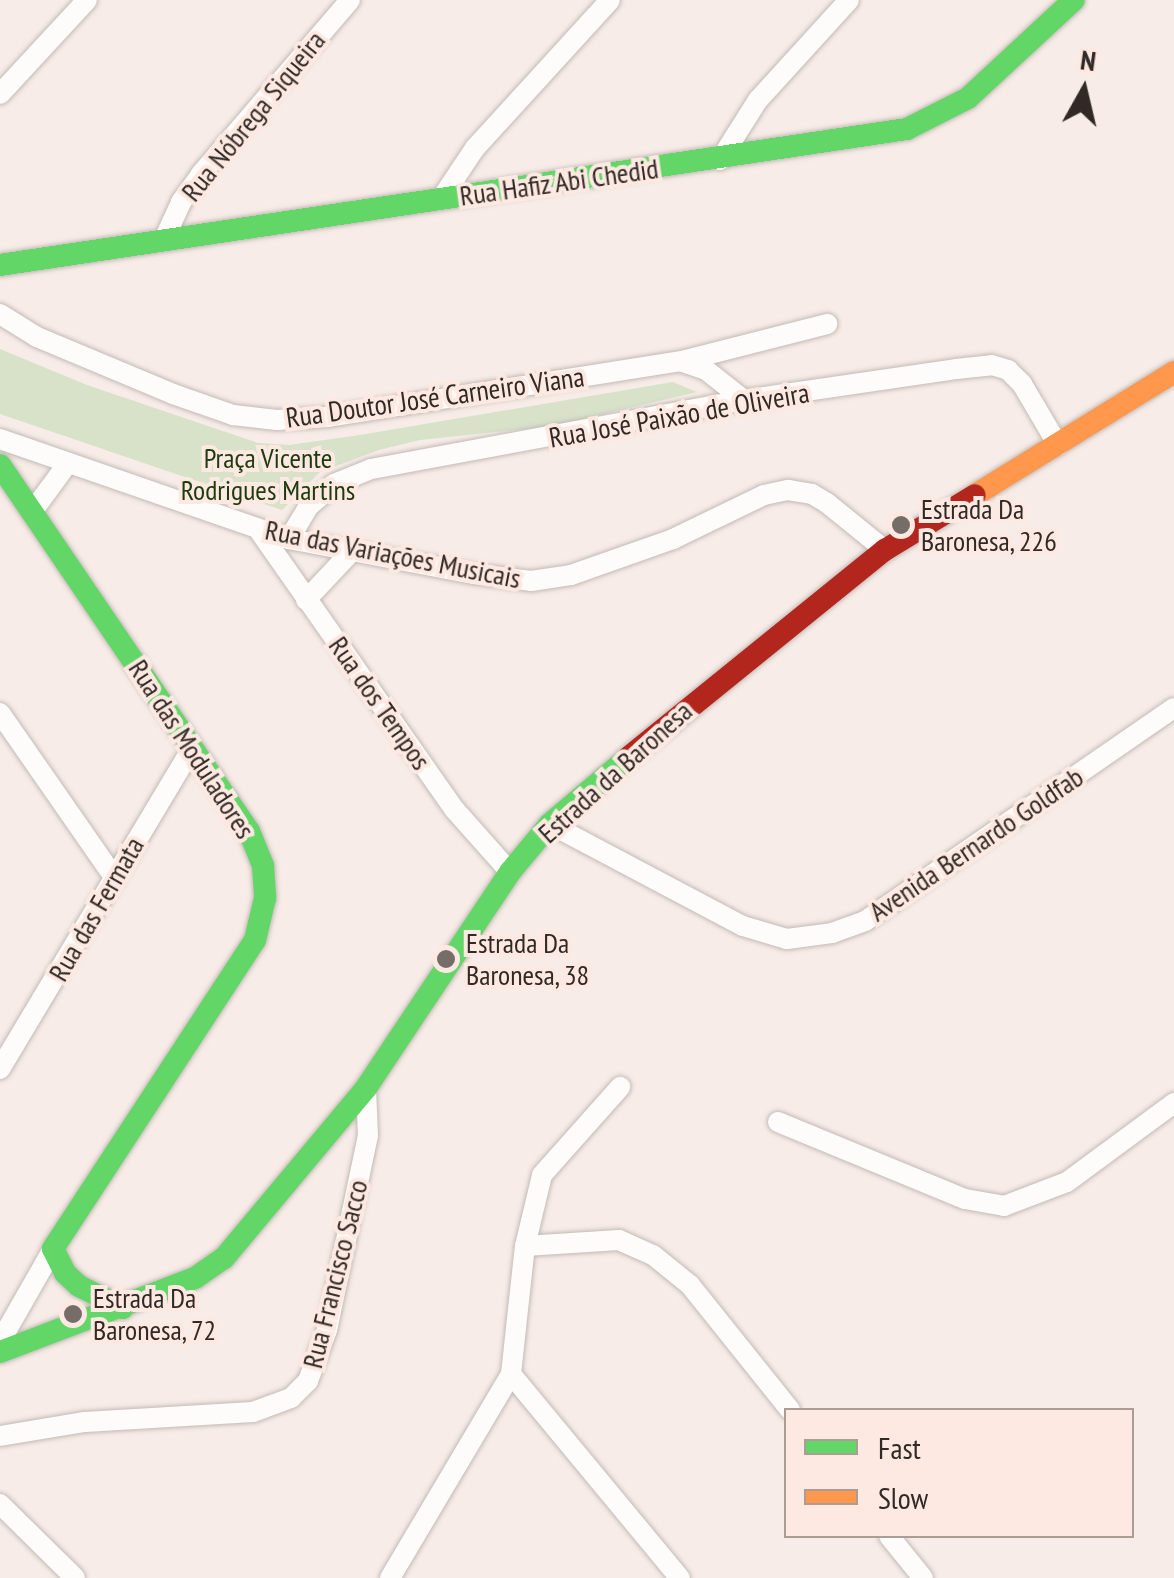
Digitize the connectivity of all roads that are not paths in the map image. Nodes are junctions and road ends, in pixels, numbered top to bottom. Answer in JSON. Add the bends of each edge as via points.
{"nodes":[{"id":1,"x":87,"y":0,"type":"edge"},
{"id":2,"x":350,"y":0,"type":"edge"},
{"id":3,"x":610,"y":0,"type":"edge"},
{"id":4,"x":849,"y":0,"type":"edge"},
{"id":5,"x":1074,"y":0,"type":"edge"},
{"id":6,"x":0,"y":94,"type":"edge"},
{"id":7,"x":720,"y":160,"type":"junction"},
{"id":8,"x":441,"y":199,"type":"junction"},
{"id":9,"x":165,"y":237,"type":"junction"},
{"id":10,"x":0,"y":264,"type":"edge"},
{"id":11,"x":0,"y":314,"type":"edge"},
{"id":12,"x":827,"y":324,"type":"dead end"},
{"id":13,"x":682,"y":362,"type":"junction"},
{"id":14,"x":1174,"y":372,"type":"edge"},
{"id":15,"x":744,"y":400,"type":"junction"},
{"id":16,"x":0,"y":439,"type":"edge"},
{"id":17,"x":1058,"y":445,"type":"junction"},
{"id":18,"x":0,"y":464,"type":"edge"},
{"id":19,"x":68,"y":464,"type":"junction"},
{"id":20,"x":32,"y":512,"type":"junction"},
{"id":21,"x":258,"y":529,"type":"junction"},
{"id":22,"x":289,"y":539,"type":"junction"},
{"id":23,"x":884,"y":550,"type":"junction"},
{"id":24,"x":352,"y":551,"type":"junction"},
{"id":25,"x":306,"y":600,"type":"junction"},
{"id":26,"x":1174,"y":708,"type":"edge"},
{"id":27,"x":0,"y":714,"type":"edge"},
{"id":28,"x":192,"y":748,"type":"junction"},
{"id":29,"x":550,"y":824,"type":"junction"},
{"id":30,"x":510,"y":872,"type":"junction"},
{"id":31,"x":114,"y":878,"type":"junction"},
{"id":32,"x":0,"y":1069,"type":"edge"},
{"id":33,"x":620,"y":1087,"type":"dead end"},
{"id":34,"x":366,"y":1088,"type":"junction"},
{"id":35,"x":1174,"y":1102,"type":"edge"},
{"id":36,"x":778,"y":1122,"type":"dead end"},
{"id":37,"x":525,"y":1246,"type":"junction"},
{"id":38,"x":53,"y":1249,"type":"junction"},
{"id":39,"x":123,"y":1308,"type":"junction"},
{"id":40,"x":0,"y":1342,"type":"edge"},
{"id":41,"x":0,"y":1352,"type":"edge"},
{"id":42,"x":511,"y":1374,"type":"junction"},
{"id":43,"x":788,"y":1408,"type":"edge"},
{"id":44,"x":0,"y":1436,"type":"edge"},
{"id":45,"x":0,"y":1504,"type":"edge"},
{"id":46,"x":891,"y":1538,"type":"edge"},
{"id":47,"x":76,"y":1578,"type":"edge"},
{"id":48,"x":390,"y":1578,"type":"edge"},
{"id":49,"x":680,"y":1578,"type":"edge"},
{"id":50,"x":923,"y":1578,"type":"edge"}],
"edges":[{"from":1,"to":6,"type":"street"},
{"from":2,"to":9,"type":"street","name":"Rua Nóbrega Siqueira","via":[[201,174]]},
{"from":3,"to":8,"type":"street","via":[[475,148]]},
{"from":4,"to":7,"type":"street","via":[[758,100]]},
{"from":5,"to":7,"type":"street","name":"Rua Hafiz Abi Chedid","via":[[968,98],[934,118]]},
{"from":7,"to":8,"type":"street","name":"Rua Hafiz Abi Chedid"},
{"from":8,"to":9,"type":"street","name":"Rua Hafiz Abi Chedid"},
{"from":9,"to":10,"type":"street","name":"Rua Hafiz Abi Chedid"},
{"from":11,"to":13,"type":"street","name":"Rua Doutor José Carneiro Viana","via":[[37,337],[173,394],[276,420]]},
{"from":12,"to":13,"type":"street","name":"Rua Doutor José Carneiro Viana"},
{"from":13,"to":15,"type":"street","via":[[706,370]]},
{"from":14,"to":17,"type":"street","name":"Estrada da Baronesa"},
{"from":15,"to":17,"type":"street","name":"Rua José Paixão de Oliveira","via":[[992,365],[1022,384]]},
{"from":15,"to":22,"type":"street","name":"Rua José Paixão de Oliveira","via":[[371,468],[334,484],[309,506]]},
{"from":16,"to":19,"type":"street","name":"Rua das Variações Musicais"},
{"from":17,"to":23,"type":"street","name":"Estrada da Baronesa"},
{"from":18,"to":20,"type":"street","name":"Rua das Moduladores"},
{"from":19,"to":20,"type":"street"},
{"from":19,"to":21,"type":"street","name":"Rua das Variações Musicais"},
{"from":20,"to":28,"type":"street","name":"Rua das Moduladores"},
{"from":21,"to":22,"type":"street","name":"Rua das Variações Musicais"},
{"from":21,"to":25,"type":"street","name":"Rua dos Tempos"},
{"from":22,"to":24,"type":"street","name":"Rua das Variações Musicais"},
{"from":23,"to":24,"type":"street","name":"Rua das Variações Musicais","via":[[812,494],[788,490],[556,579],[475,574]]},
{"from":23,"to":29,"type":"street","name":"Estrada da Baronesa"},
{"from":24,"to":25,"type":"street"},
{"from":25,"to":30,"type":"street","name":"Rua dos Tempos","via":[[455,810]]},
{"from":26,"to":29,"type":"street","name":"Avenida Bernardo Goldfab","via":[[865,922],[832,933],[787,939],[743,926]]},
{"from":27,"to":31,"type":"street"},
{"from":28,"to":31,"type":"street","name":"Rua das Fermata"},
{"from":28,"to":38,"type":"street","name":"Rua das Moduladores","via":[[248,831],[263,866],[265,898],[255,940]]},
{"from":29,"to":30,"type":"street","name":"Estrada da Baronesa"},
{"from":30,"to":34,"type":"street","name":"Estrada da Baronesa"},
{"from":31,"to":32,"type":"street","name":"Rua das Fermata"},
{"from":33,"to":37,"type":"street","via":[[542,1174]]},
{"from":34,"to":39,"type":"street","name":"Estrada da Baronesa","via":[[224,1258],[196,1278]]},
{"from":34,"to":44,"type":"street","name":"Rua Francisco Sacco","via":[[368,1136],[327,1330],[300,1390],[253,1412],[84,1422]]},
{"from":35,"to":36,"type":"street","via":[[1067,1182],[1004,1206],[966,1199]]},
{"from":37,"to":42,"type":"street"},
{"from":37,"to":43,"type":"street","via":[[619,1240],[653,1255],[690,1285]]},
{"from":38,"to":39,"type":"street","via":[[79,1286]]},
{"from":38,"to":40,"type":"street","name":"Rua das Moduladores"},
{"from":39,"to":41,"type":"street","name":"Estrada da Baronesa"},
{"from":42,"to":48,"type":"street"},
{"from":42,"to":49,"type":"street"},
{"from":45,"to":47,"type":"street"},
{"from":46,"to":50,"type":"street"}]}
